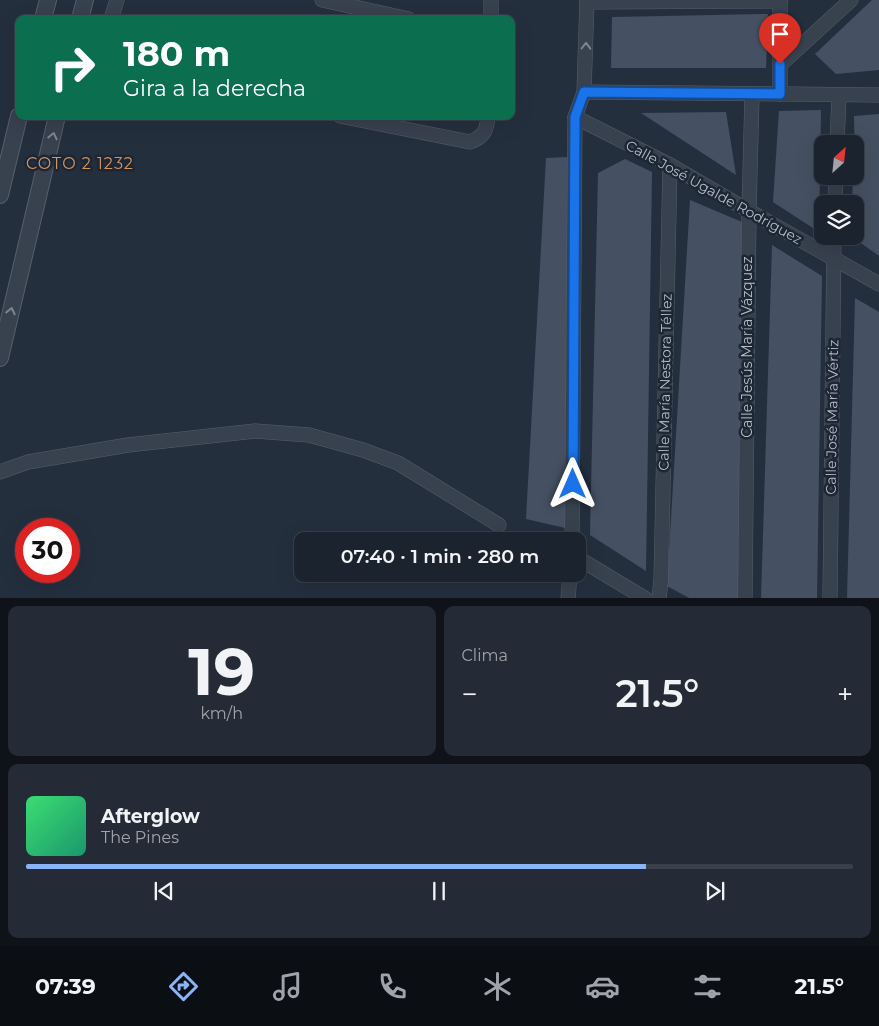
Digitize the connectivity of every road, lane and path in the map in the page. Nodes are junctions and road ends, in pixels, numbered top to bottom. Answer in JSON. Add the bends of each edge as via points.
{"nodes":[{"id":1,"x":48,"y":0,"type":"edge"},
{"id":2,"x":85,"y":0,"type":"edge"},
{"id":3,"x":117,"y":0,"type":"edge"},
{"id":4,"x":322,"y":0,"type":"edge"},
{"id":5,"x":491,"y":0,"type":"edge"},
{"id":6,"x":851,"y":0,"type":"edge"},
{"id":7,"x":587,"y":1,"type":"edge"},
{"id":8,"x":780,"y":1,"type":"edge"},
{"id":9,"x":45,"y":15,"type":"edge"},
{"id":10,"x":81,"y":15,"type":"edge"},
{"id":11,"x":112,"y":15,"type":"edge"},
{"id":12,"x":391,"y":15,"type":"edge"},
{"id":13,"x":491,"y":15,"type":"edge"},
{"id":14,"x":780,"y":64,"type":"junction"},
{"id":15,"x":584,"y":92,"type":"junction"},
{"id":16,"x":780,"y":94,"type":"junction"},
{"id":17,"x":752,"y":95,"type":"junction"},
{"id":18,"x":839,"y":95,"type":"junction"},
{"id":19,"x":879,"y":95,"type":"edge"},
{"id":20,"x":575,"y":117,"type":"junction"},
{"id":21,"x":18,"y":120,"type":"edge"},
{"id":22,"x":56,"y":120,"type":"edge"},
{"id":23,"x":360,"y":120,"type":"edge"},
{"id":24,"x":488,"y":120,"type":"edge"},
{"id":25,"x":837,"y":135,"type":"edge"},
{"id":26,"x":670,"y":164,"type":"junction"},
{"id":27,"x":0,"y":195,"type":"edge"},
{"id":28,"x":749,"y":211,"type":"junction"},
{"id":29,"x":834,"y":245,"type":"edge"},
{"id":30,"x":835,"y":260,"type":"junction"},
{"id":31,"x":879,"y":284,"type":"edge"},
{"id":32,"x":0,"y":358,"type":"edge"},
{"id":33,"x":0,"y":472,"type":"edge"},
{"id":34,"x":500,"y":525,"type":"dead end"},
{"id":35,"x":572,"y":532,"type":"edge"},
{"id":36,"x":586,"y":563,"type":"edge"},
{"id":37,"x":569,"y":582,"type":"edge"},
{"id":38,"x":568,"y":598,"type":"edge"},
{"id":39,"x":646,"y":598,"type":"edge"},
{"id":40,"x":659,"y":598,"type":"edge"},
{"id":41,"x":745,"y":598,"type":"edge"},
{"id":42,"x":830,"y":598,"type":"edge"}],
"edges":[{"from":1,"to":9,"type":"street"},
{"from":2,"to":10,"type":"street"},
{"from":3,"to":11,"type":"street"},
{"from":4,"to":12,"type":"street"},
{"from":5,"to":13,"type":"street"},
{"from":6,"to":14,"type":"street"},
{"from":7,"to":8,"type":"street"},
{"from":15,"to":7,"type":"street","one_way":true},
{"from":8,"to":14,"type":"street"},
{"from":14,"to":16,"type":"street"},
{"from":15,"to":17,"type":"street"},
{"from":15,"to":20,"type":"street"},
{"from":16,"to":17,"type":"street"},
{"from":16,"to":18,"type":"street"},
{"from":17,"to":28,"type":"street","name":"Calle Jesús María Vázquez"},
{"from":18,"to":19,"type":"street"},
{"from":18,"to":25,"type":"street"},
{"from":20,"to":26,"type":"street","name":"Calle José Ugalde Rodríguez"},
{"from":20,"to":35,"type":"street"},
{"from":21,"to":27,"type":"street"},
{"from":32,"to":22,"type":"street","one_way":true},
{"from":23,"to":24,"type":"street","via":[[470,142],[484,134]]},
{"from":26,"to":28,"type":"street","name":"Calle José Ugalde Rodríguez"},
{"from":26,"to":40,"type":"street","name":"Calle María Nestora Téllez"},
{"from":28,"to":30,"type":"street","name":"Calle José Ugalde Rodríguez"},
{"from":28,"to":41,"type":"street","name":"Calle Jesús María Vázquez"},
{"from":29,"to":30,"type":"street","name":"Calle José María Vértiz"},
{"from":30,"to":31,"type":"street","name":"Calle José Ugalde Rodríguez"},
{"from":30,"to":42,"type":"street","name":"Calle José María Vértiz"},
{"from":33,"to":34,"type":"street","via":[[28,462],[128,445],[256,431],[309,435],[398,464]]},
{"from":36,"to":39,"type":"street"},
{"from":37,"to":38,"type":"street"}]}
